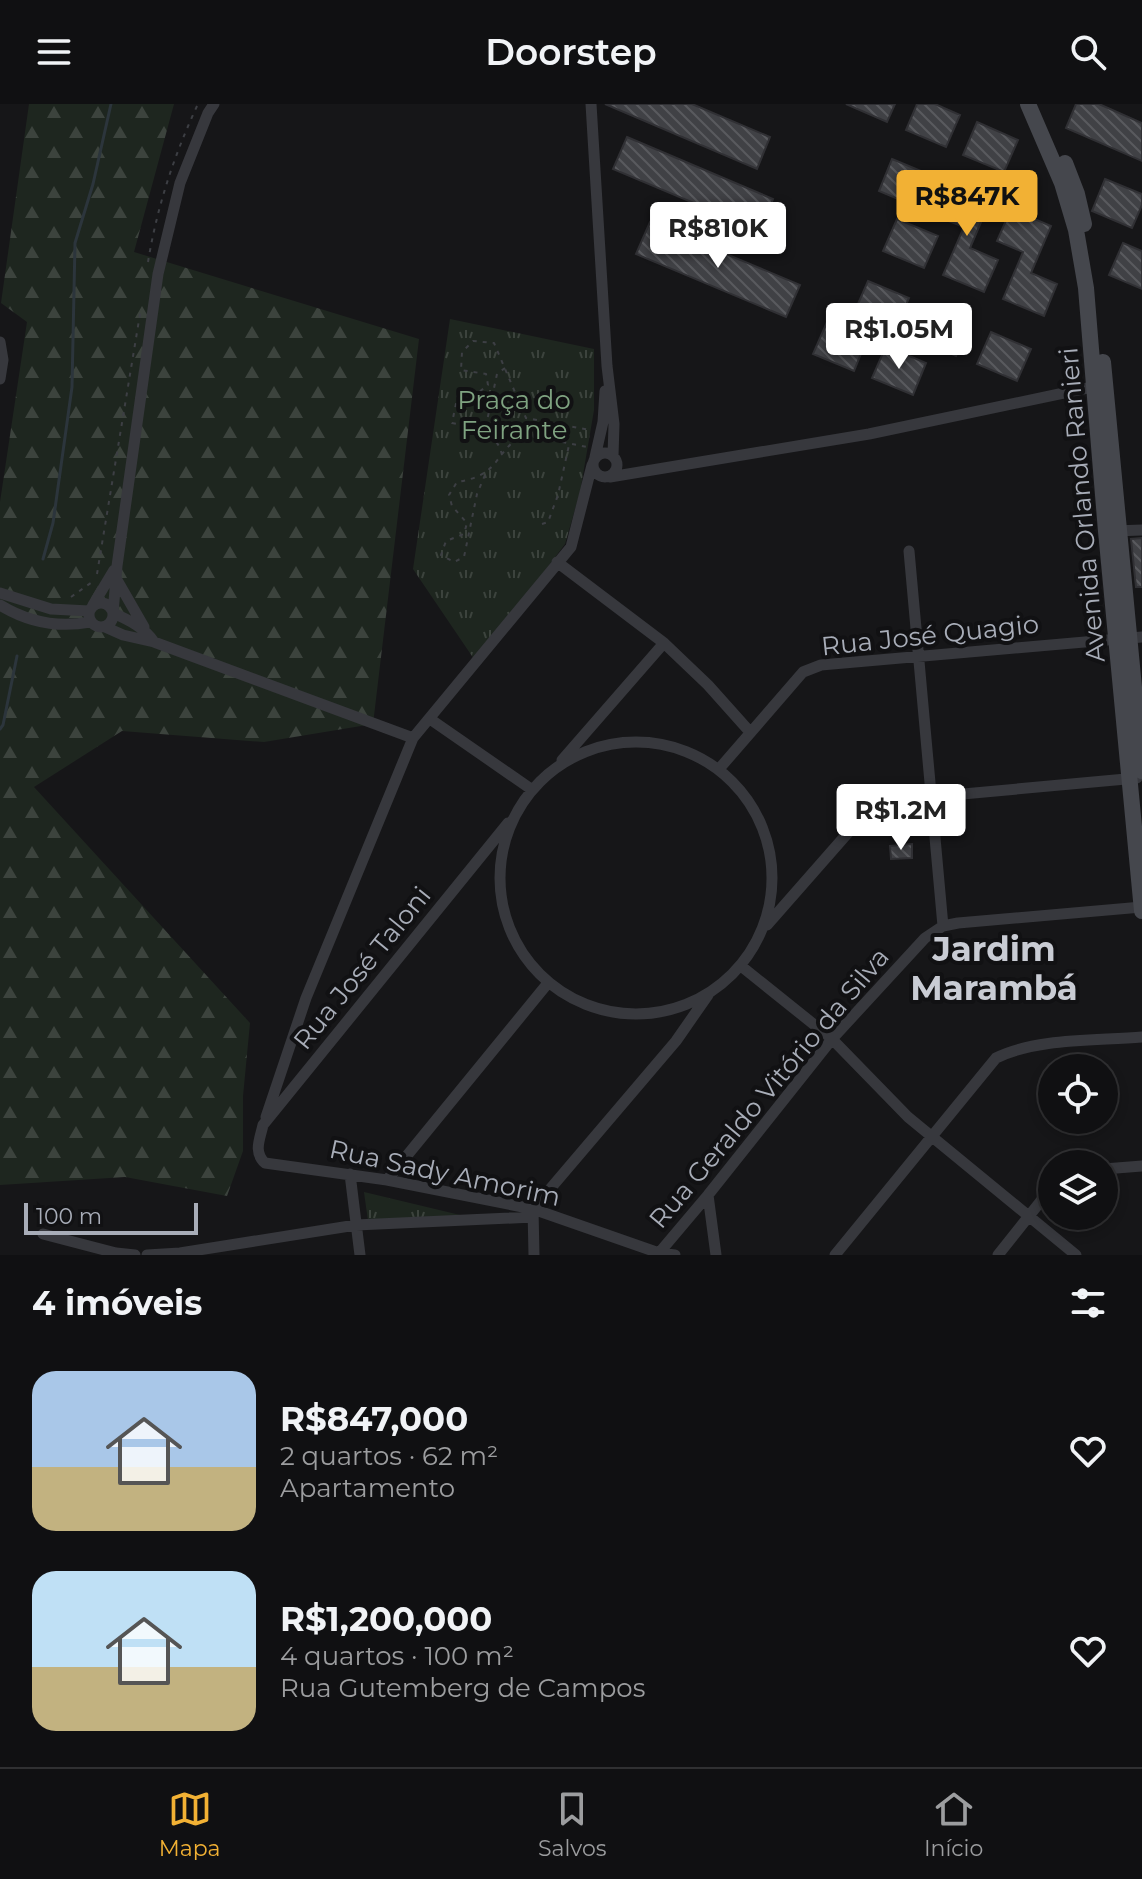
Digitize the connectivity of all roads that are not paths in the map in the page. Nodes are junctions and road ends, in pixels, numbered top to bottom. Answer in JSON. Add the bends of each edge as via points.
{"nodes":[{"id":1,"x":214,"y":104,"type":"edge"},
{"id":2,"x":591,"y":104,"type":"edge"},
{"id":3,"x":1028,"y":104,"type":"edge"},
{"id":4,"x":1038,"y":104,"type":"edge"},
{"id":5,"x":0,"y":342,"type":"edge"},
{"id":6,"x":607,"y":366,"type":"junction"},
{"id":7,"x":0,"y":379,"type":"edge"},
{"id":8,"x":1100,"y":386,"type":"junction"},
{"id":9,"x":593,"y":457,"type":"junction"},
{"id":10,"x":614,"y":457,"type":"junction"},
{"id":11,"x":645,"y":471,"type":"junction"},
{"id":12,"x":606,"y":477,"type":"junction"},
{"id":13,"x":583,"y":501,"type":"junction"},
{"id":14,"x":1142,"y":530,"type":"edge"},
{"id":15,"x":1113,"y":531,"type":"junction"},
{"id":16,"x":909,"y":551,"type":"dead end"},
{"id":17,"x":557,"y":562,"type":"junction"},
{"id":18,"x":116,"y":572,"type":"junction"},
{"id":19,"x":0,"y":593,"type":"edge"},
{"id":20,"x":0,"y":605,"type":"edge"},
{"id":21,"x":91,"y":613,"type":"junction"},
{"id":22,"x":113,"y":613,"type":"junction"},
{"id":23,"x":105,"y":627,"type":"junction"},
{"id":24,"x":152,"y":638,"type":"junction"},
{"id":25,"x":1129,"y":638,"type":"edge"},
{"id":26,"x":664,"y":643,"type":"junction"},
{"id":27,"x":920,"y":657,"type":"junction"},
{"id":28,"x":430,"y":719,"type":"junction"},
{"id":29,"x":750,"y":732,"type":"junction"},
{"id":30,"x":413,"y":738,"type":"junction"},
{"id":31,"x":557,"y":766,"type":"junction"},
{"id":32,"x":719,"y":769,"type":"junction"},
{"id":33,"x":1138,"y":775,"type":"edge"},
{"id":34,"x":531,"y":789,"type":"junction"},
{"id":35,"x":932,"y":796,"type":"junction"},
{"id":36,"x":512,"y":819,"type":"junction"},
{"id":37,"x":1142,"y":908,"type":"edge"},
{"id":38,"x":943,"y":926,"type":"junction"},
{"id":39,"x":764,"y":928,"type":"junction"},
{"id":40,"x":741,"y":966,"type":"junction"},
{"id":41,"x":548,"y":983,"type":"junction"},
{"id":42,"x":709,"y":994,"type":"junction"},
{"id":43,"x":1142,"y":1037,"type":"edge"},
{"id":44,"x":832,"y":1039,"type":"junction"},
{"id":45,"x":263,"y":1125,"type":"junction"},
{"id":46,"x":931,"y":1136,"type":"junction"},
{"id":47,"x":257,"y":1149,"type":"joint"},
{"id":48,"x":1142,"y":1166,"type":"edge"},
{"id":49,"x":1118,"y":1168,"type":"edge"},
{"id":50,"x":350,"y":1174,"type":"junction"},
{"id":51,"x":387,"y":1180,"type":"junction"},
{"id":52,"x":708,"y":1195,"type":"junction"},
{"id":53,"x":1038,"y":1204,"type":"edge"},
{"id":54,"x":533,"y":1213,"type":"junction"},
{"id":55,"x":1028,"y":1217,"type":"junction"},
{"id":56,"x":356,"y":1225,"type":"junction"},
{"id":57,"x":43,"y":1234,"type":"dead end"},
{"id":58,"x":659,"y":1253,"type":"junction"},
{"id":59,"x":180,"y":1254,"type":"edge"},
{"id":60,"x":135,"y":1255,"type":"edge"},
{"id":61,"x":147,"y":1255,"type":"edge"},
{"id":62,"x":360,"y":1255,"type":"edge"},
{"id":63,"x":534,"y":1255,"type":"edge"},
{"id":64,"x":675,"y":1255,"type":"edge"},
{"id":65,"x":716,"y":1255,"type":"edge"},
{"id":66,"x":835,"y":1255,"type":"edge"},
{"id":67,"x":998,"y":1255,"type":"edge"},
{"id":68,"x":1076,"y":1255,"type":"edge"}],
"edges":[{"from":1,"to":18,"type":"street","via":[[180,183],[158,274]]},
{"from":2,"to":6,"type":"street"},
{"from":3,"to":8,"type":"main road","name":"Avenida Orlando Ranieri","via":[[1076,230]]},
{"from":4,"to":8,"type":"main road","name":"Avenida Orlando Ranieri","via":[[1077,194],[1089,243]]},
{"from":5,"to":7,"type":"street"},
{"from":6,"to":9,"type":"street","via":[[603,422]]},
{"from":6,"to":10,"type":"street"},
{"from":8,"to":11,"type":"street","via":[[869,434]]},
{"from":8,"to":15,"type":"main road","name":"Avenida Orlando Ranieri"},
{"from":9,"to":10,"type":"street"},
{"from":9,"to":12,"type":"street","via":[[597,475]]},
{"from":9,"to":13,"type":"street"},
{"from":10,"to":11,"type":"street"},
{"from":10,"to":12,"type":"street","via":[[615,473]]},
{"from":11,"to":12,"type":"street"},
{"from":12,"to":13,"type":"street"},
{"from":13,"to":17,"type":"street","via":[[575,539]]},
{"from":14,"to":15,"type":"street"},
{"from":15,"to":25,"type":"main road","name":"Avenida Orlando Ranieri"},
{"from":16,"to":27,"type":"street"},
{"from":17,"to":26,"type":"street"},
{"from":17,"to":28,"type":"street"},
{"from":18,"to":21,"type":"street"},
{"from":18,"to":22,"type":"street"},
{"from":18,"to":24,"type":"street"},
{"from":19,"to":21,"type":"street","via":[[51,609]]},
{"from":20,"to":21,"type":"street","via":[[58,626]]},
{"from":21,"to":22,"type":"street","via":[[104,603]]},
{"from":21,"to":23,"type":"street","via":[[97,627]]},
{"from":22,"to":23,"type":"street"},
{"from":22,"to":24,"type":"street"},
{"from":23,"to":24,"type":"street"},
{"from":24,"to":30,"type":"street"},
{"from":25,"to":27,"type":"street","name":"Rua José Quagio"},
{"from":25,"to":33,"type":"main road","name":"Avenida Orlando Ranieri"},
{"from":26,"to":29,"type":"street"},
{"from":26,"to":31,"type":"street"},
{"from":27,"to":29,"type":"street","name":"Rua José Quagio","via":[[821,665],[803,672]]},
{"from":27,"to":35,"type":"street"},
{"from":28,"to":30,"type":"street"},
{"from":28,"to":34,"type":"street"},
{"from":29,"to":32,"type":"street","name":"Rua José Quagio"},
{"from":30,"to":45,"type":"street","via":[[306,998]]},
{"from":31,"to":32,"type":"street","via":[[588,750],[644,742],[689,752]]},
{"from":31,"to":34,"type":"street"},
{"from":32,"to":39,"type":"street","via":[[749,801],[768,841],[773,885]]},
{"from":33,"to":35,"type":"street"},
{"from":33,"to":37,"type":"main road","name":"Avenida Orlando Ranieri"},
{"from":34,"to":36,"type":"street"},
{"from":35,"to":38,"type":"street"},
{"from":35,"to":39,"type":"street","via":[[875,802]]},
{"from":36,"to":41,"type":"street","via":[[499,862],[502,907],[518,949]]},
{"from":36,"to":45,"type":"street","name":"Rua José Taloni"},
{"from":37,"to":38,"type":"street"},
{"from":38,"to":44,"type":"street","name":"Rua Geraldo Vitório da Silva","via":[[925,938]]},
{"from":39,"to":40,"type":"street"},
{"from":40,"to":42,"type":"street"},
{"from":40,"to":44,"type":"street"},
{"from":41,"to":42,"type":"street","via":[[585,1005],[627,1014],[669,1011]]},
{"from":41,"to":51,"type":"street"},
{"from":42,"to":54,"type":"street"},
{"from":43,"to":46,"type":"street","via":[[1010,1050],[996,1058]]},
{"from":44,"to":46,"type":"street"},
{"from":44,"to":52,"type":"street","name":"Rua Geraldo Vitório da Silva"},
{"from":45,"to":47,"type":"street","name":"Rua José Taloni"},
{"from":46,"to":55,"type":"street"},
{"from":46,"to":66,"type":"street"},
{"from":47,"to":50,"type":"street","name":"Rua Sady Amorim","via":[[265,1163]]},
{"from":48,"to":49,"type":"street"},
{"from":50,"to":51,"type":"street","name":"Rua Sady Amorim"},
{"from":50,"to":56,"type":"street"},
{"from":51,"to":54,"type":"street","name":"Rua Sady Amorim"},
{"from":52,"to":58,"type":"street","name":"Rua Geraldo Vitório da Silva"},
{"from":52,"to":65,"type":"street"},
{"from":53,"to":55,"type":"street"},
{"from":54,"to":56,"type":"street"},
{"from":54,"to":58,"type":"street","name":"Rua Sady Amorim"},
{"from":54,"to":63,"type":"street"},
{"from":55,"to":67,"type":"street"},
{"from":55,"to":68,"type":"street"},
{"from":56,"to":59,"type":"street"},
{"from":56,"to":62,"type":"street"},
{"from":57,"to":60,"type":"street"},
{"from":58,"to":64,"type":"street","name":"Rua Sady Amorim"},
{"from":59,"to":61,"type":"street"}]}
